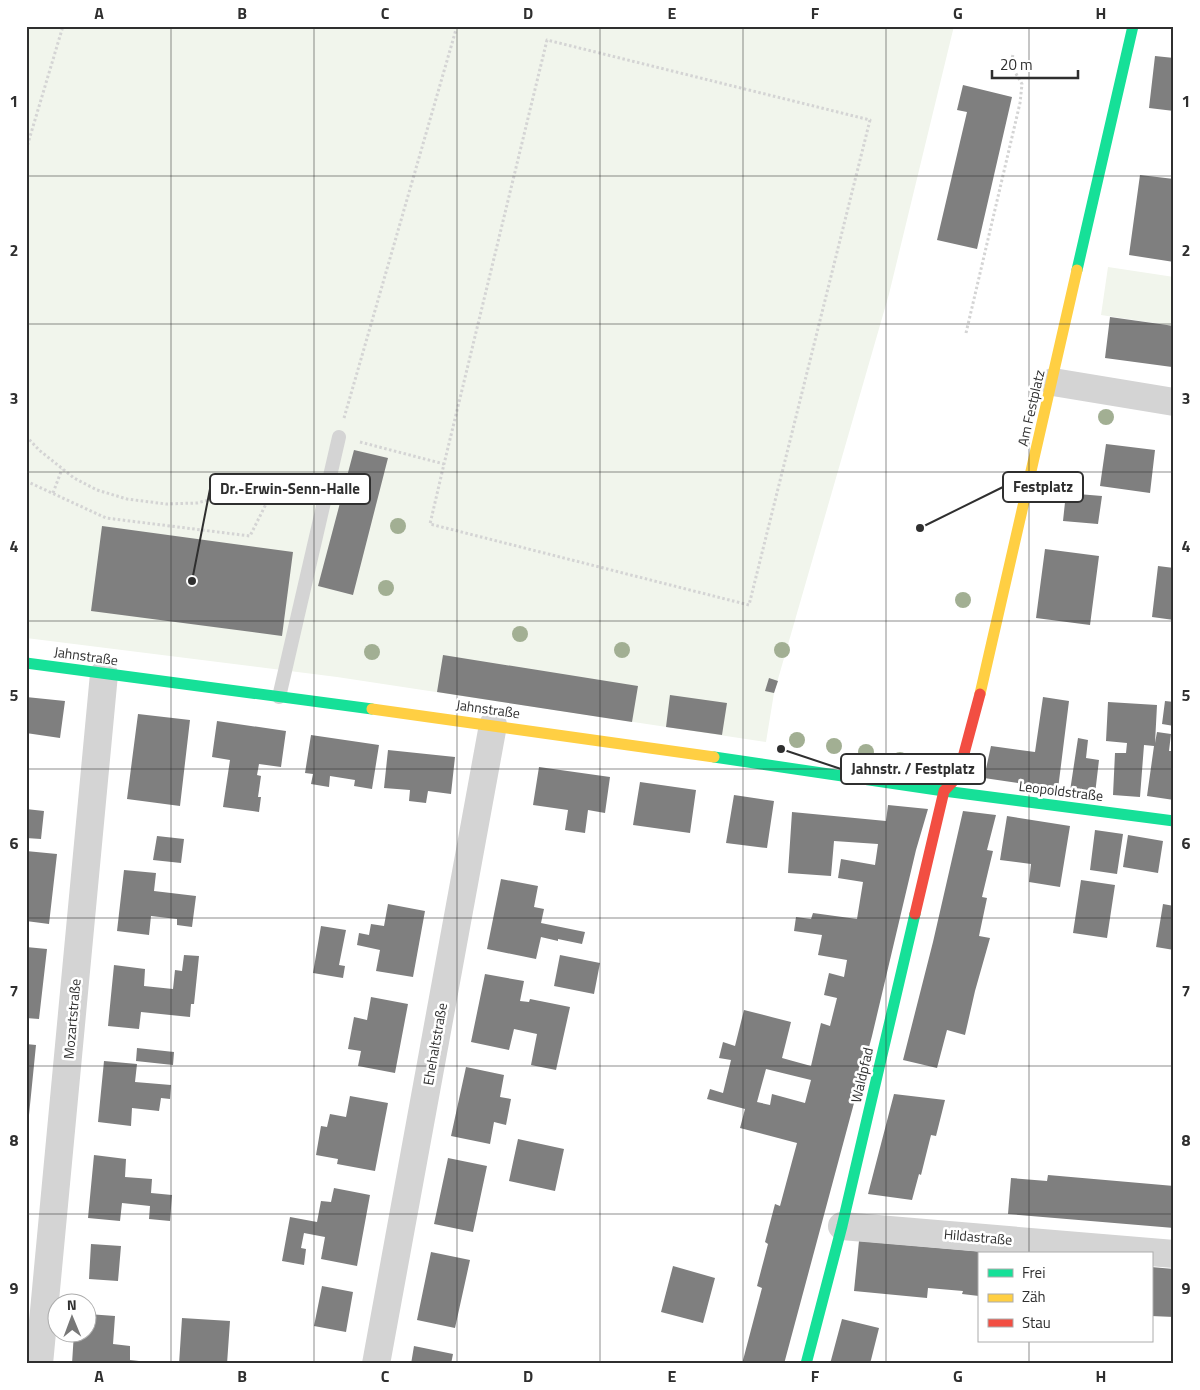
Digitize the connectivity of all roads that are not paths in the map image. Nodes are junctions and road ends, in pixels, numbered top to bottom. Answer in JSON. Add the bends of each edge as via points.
{"nodes":[{"id":1,"x":1133,"y":26,"type":"edge"},
{"id":2,"x":1053,"y":382,"type":"junction"},
{"id":3,"x":1174,"y":402,"type":"edge"},
{"id":4,"x":339,"y":437,"type":"road end"},
{"id":5,"x":26,"y":663,"type":"edge"},
{"id":6,"x":104,"y":674,"type":"junction"},
{"id":7,"x":279,"y":697,"type":"junction"},
{"id":8,"x":493,"y":725,"type":"junction"},
{"id":9,"x":944,"y":791,"type":"junction"},
{"id":10,"x":1174,"y":821,"type":"edge"},
{"id":11,"x":842,"y":1226,"type":"junction"},
{"id":12,"x":1150,"y":1252,"type":"edge"},
{"id":13,"x":1152,"y":1252,"type":"edge"},
{"id":14,"x":1174,"y":1254,"type":"edge"},
{"id":15,"x":39,"y":1364,"type":"edge"},
{"id":16,"x":376,"y":1364,"type":"edge"},
{"id":17,"x":806,"y":1364,"type":"edge"}],
"edges":[{"from":1,"to":2,"type":"street","name":"Am Festplatz"},
{"from":2,"to":3,"type":"street"},
{"from":2,"to":9,"type":"street","name":"Am Festplatz","via":[[972,728],[958,776]]},
{"from":4,"to":7,"type":"lane"},
{"from":5,"to":6,"type":"street","name":"Jahnstraße"},
{"from":6,"to":7,"type":"street","name":"Jahnstraße"},
{"from":6,"to":15,"type":"street","name":"Mozartstraße"},
{"from":7,"to":8,"type":"street","name":"Jahnstraße"},
{"from":8,"to":9,"type":"street","name":"Jahnstraße"},
{"from":8,"to":16,"type":"street","name":"Ehehaltstraße"},
{"from":9,"to":10,"type":"street","name":"Leopoldstraße"},
{"from":9,"to":11,"type":"street","name":"Waldpfad"},
{"from":11,"to":12,"type":"street","name":"Hildastraße"},
{"from":11,"to":17,"type":"street","name":"Waldpfad"},
{"from":13,"to":14,"type":"street","name":"Hildastraße"}]}
